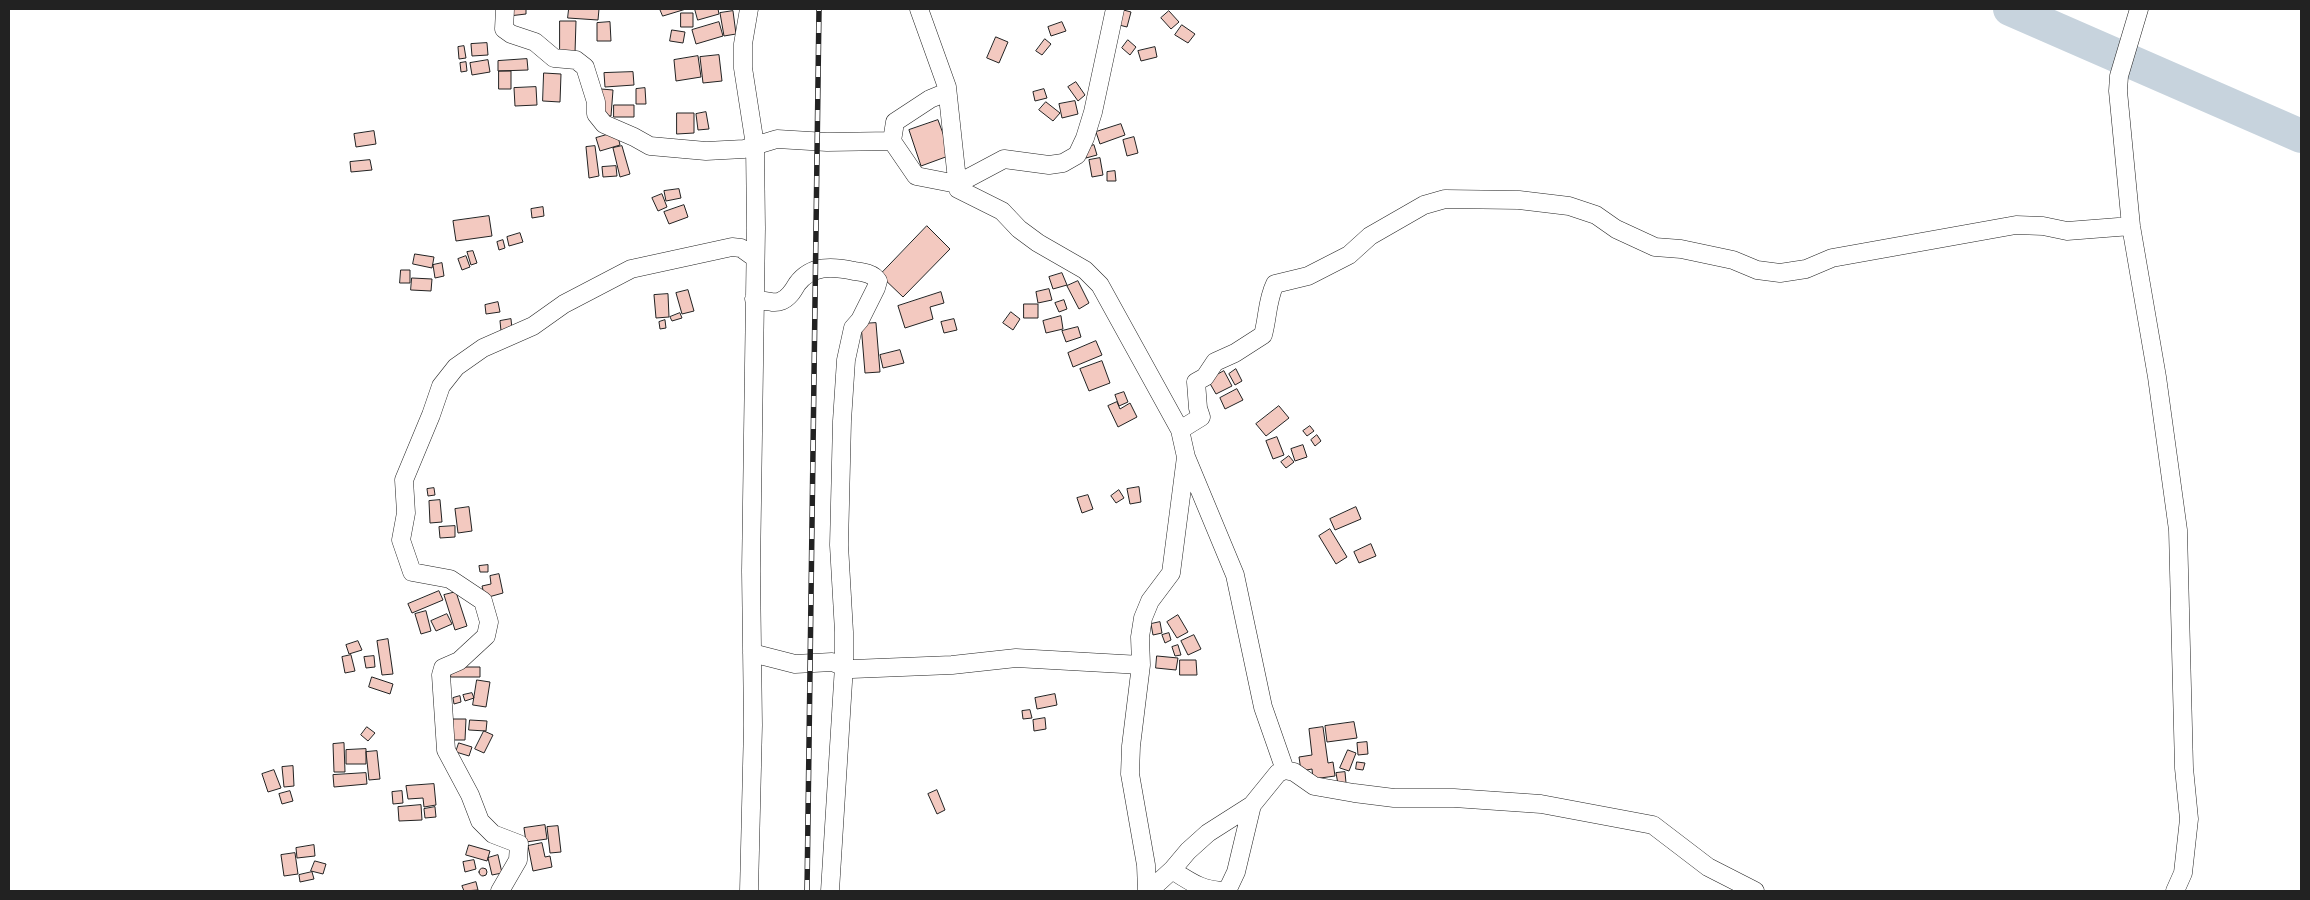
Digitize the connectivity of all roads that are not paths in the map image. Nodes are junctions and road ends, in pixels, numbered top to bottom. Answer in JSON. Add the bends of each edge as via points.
{"nodes":[{"id":1,"x":505,"y":9,"type":"edge"},
{"id":2,"x":748,"y":9,"type":"edge"},
{"id":3,"x":919,"y":9,"type":"edge"},
{"id":4,"x":1115,"y":9,"type":"edge"},
{"id":5,"x":2139,"y":9,"type":"edge"},
{"id":6,"x":947,"y":92,"type":"junction"},
{"id":7,"x":892,"y":141,"type":"junction"},
{"id":8,"x":754,"y":145,"type":"junction"},
{"id":9,"x":957,"y":184,"type":"junction"},
{"id":10,"x":2131,"y":226,"type":"junction"},
{"id":11,"x":755,"y":258,"type":"junction"},
{"id":12,"x":754,"y":299,"type":"junction"},
{"id":13,"x":1180,"y":430,"type":"junction"},
{"id":14,"x":1186,"y":457,"type":"junction"},
{"id":15,"x":752,"y":653,"type":"junction"},
{"id":16,"x":1140,"y":665,"type":"junction"},
{"id":17,"x":844,"y":666,"type":"junction"},
{"id":18,"x":1285,"y":770,"type":"junction"},
{"id":19,"x":1252,"y":805,"type":"junction"},
{"id":20,"x":1172,"y":870,"type":"junction"},
{"id":21,"x":500,"y":891,"type":"edge"},
{"id":22,"x":749,"y":891,"type":"edge"},
{"id":23,"x":830,"y":891,"type":"edge"},
{"id":24,"x":1148,"y":891,"type":"edge"},
{"id":25,"x":1755,"y":891,"type":"edge"},
{"id":26,"x":2175,"y":891,"type":"edge"}],
"edges":[{"from":1,"to":8,"type":"street","via":[[504,30],[535,42],[554,58],[576,60],[584,67],[596,102],[596,114],[604,124],[650,146],[706,151],[744,149]]},
{"from":2,"to":8,"type":"street","via":[[743,68]]},
{"from":3,"to":6,"type":"street"},
{"from":4,"to":9,"type":"street","via":[[1093,112],[1077,154],[1063,163],[1049,165],[1004,159]]},
{"from":5,"to":10,"type":"street","via":[[2119,76],[2118,90]]},
{"from":6,"to":7,"type":"street","via":[[895,122]]},
{"from":6,"to":9,"type":"street"},
{"from":7,"to":8,"type":"street","via":[[776,139]]},
{"from":7,"to":9,"type":"street","via":[[916,176]]},
{"from":8,"to":11,"type":"street"},
{"from":9,"to":13,"type":"street","via":[[964,193],[1002,211],[1038,243],[1085,270],[1100,285]]},
{"from":10,"to":13,"type":"street","via":[[2068,231],[2016,225],[1832,258],[1806,269],[1780,273],[1758,270],[1732,260],[1655,246],[1616,229],[1596,214],[1569,206],[1519,200],[1445,199],[1424,205],[1370,236],[1348,255],[1308,276],[1275,284],[1269,295],[1263,335],[1215,362],[1205,377],[1196,382],[1201,418]]},
{"from":10,"to":26,"type":"street","via":[[2157,377],[2178,530],[2184,768],[2189,819],[2183,873]]},
{"from":11,"to":12,"type":"street"},
{"from":11,"to":21,"type":"street","via":[[741,248],[732,248],[631,269],[564,304],[533,326],[483,348],[456,367],[441,386],[404,480],[406,513],[401,540],[412,572],[450,579],[483,601],[489,622],[486,636],[459,661],[443,668],[441,675],[446,750],[480,821],[494,834],[519,844],[518,860]]},
{"from":12,"to":15,"type":"street"},
{"from":12,"to":17,"type":"street","via":[[780,302],[789,296],[804,276],[822,267],[869,274],[878,281],[853,328],[846,360],[839,545]]},
{"from":13,"to":14,"type":"street"},
{"from":14,"to":16,"type":"street","via":[[1170,572],[1150,601],[1143,618]]},
{"from":14,"to":18,"type":"street","via":[[1235,575],[1264,707]]},
{"from":15,"to":17,"type":"street","via":[[795,664],[832,662]]},
{"from":15,"to":22,"type":"street"},
{"from":16,"to":17,"type":"street","via":[[1038,658],[952,665],[852,669]]},
{"from":16,"to":24,"type":"street","via":[[1130,774]]},
{"from":17,"to":23,"type":"street"},
{"from":18,"to":19,"type":"street","via":[[1278,773]]},
{"from":18,"to":25,"type":"street","via":[[1294,772],[1314,786],[1354,793],[1394,798],[1541,804],[1652,826],[1708,867]]},
{"from":19,"to":20,"type":"street","via":[[1208,833]]},
{"from":19,"to":20,"type":"street","via":[[1236,872],[1227,890],[1211,891],[1194,885]]},
{"from":20,"to":24,"type":"street"}]}
